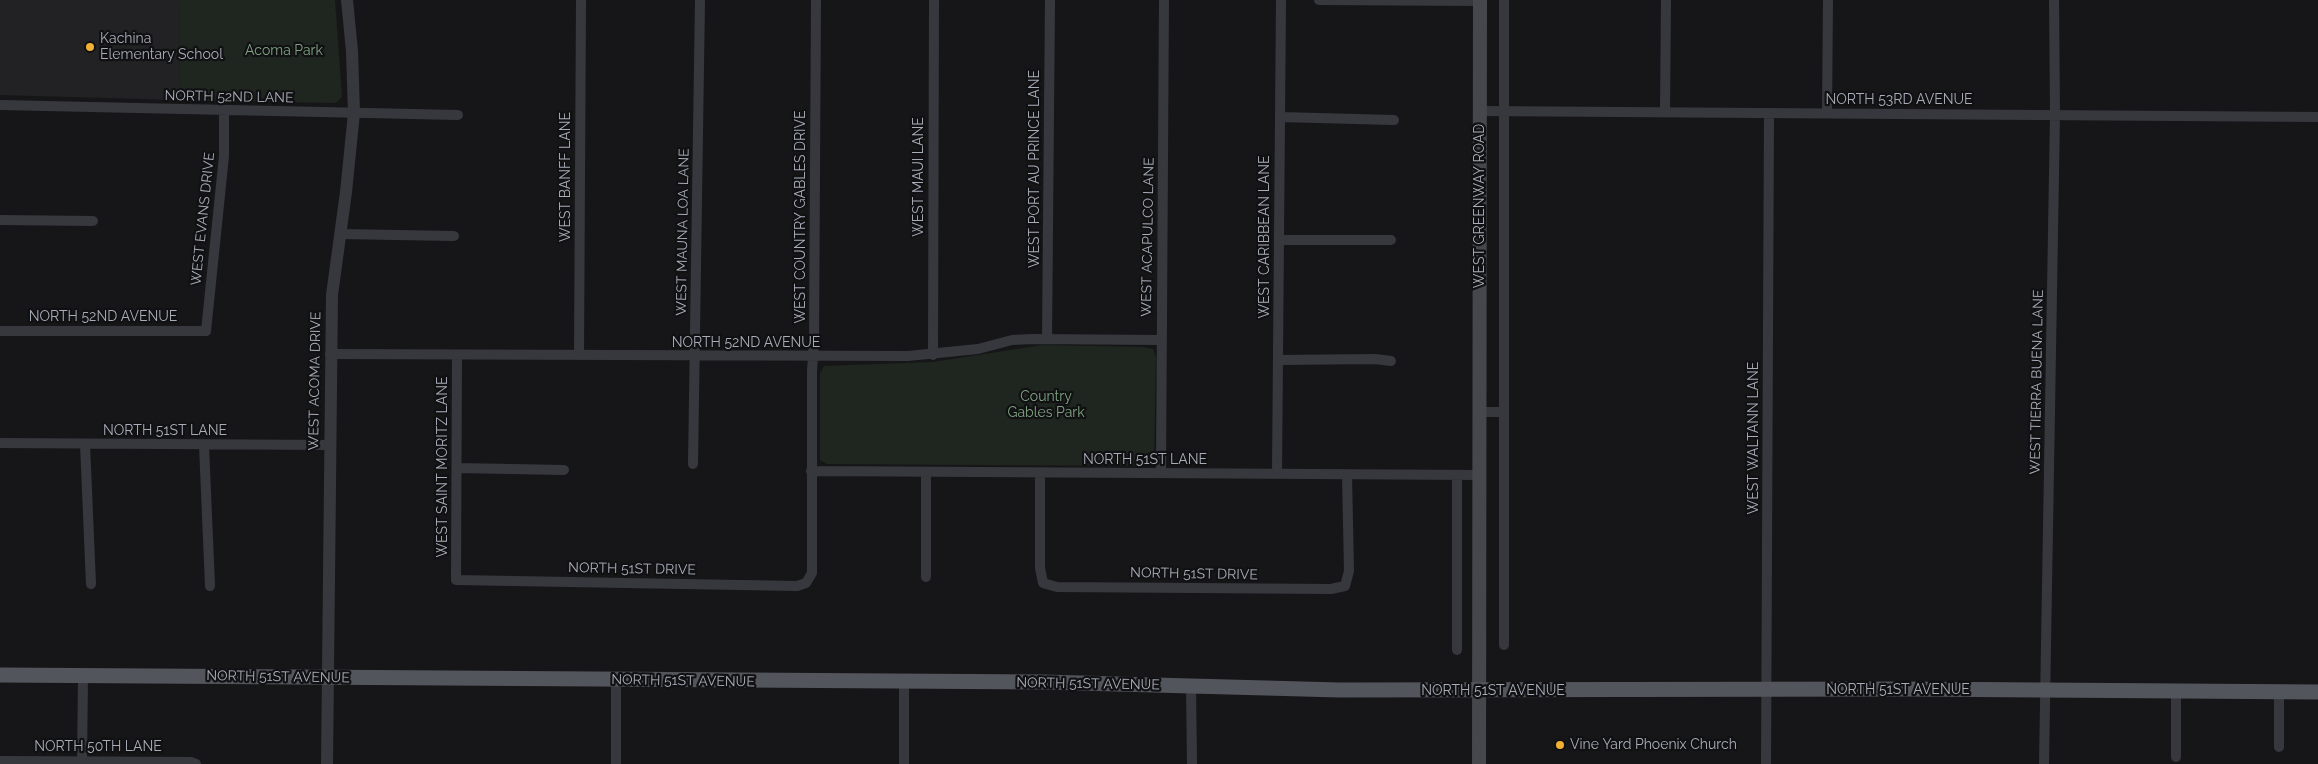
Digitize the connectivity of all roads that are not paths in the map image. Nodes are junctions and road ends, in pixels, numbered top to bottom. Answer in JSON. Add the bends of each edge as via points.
{"nodes":[{"id":1,"x":347,"y":0,"type":"edge"},
{"id":2,"x":581,"y":0,"type":"edge"},
{"id":3,"x":700,"y":0,"type":"edge"},
{"id":4,"x":816,"y":0,"type":"edge"},
{"id":5,"x":934,"y":0,"type":"edge"},
{"id":6,"x":1050,"y":0,"type":"edge"},
{"id":7,"x":1164,"y":0,"type":"edge"},
{"id":8,"x":1281,"y":0,"type":"edge"},
{"id":9,"x":1320,"y":0,"type":"edge"},
{"id":10,"x":1504,"y":0,"type":"edge"},
{"id":11,"x":1666,"y":0,"type":"edge"},
{"id":12,"x":1828,"y":0,"type":"edge"},
{"id":13,"x":2054,"y":0,"type":"edge"},
{"id":14,"x":1480,"y":1,"type":"edge"},
{"id":15,"x":0,"y":104,"type":"edge"},
{"id":16,"x":224,"y":110,"type":"junction"},
{"id":17,"x":1480,"y":111,"type":"junction"},
{"id":18,"x":1504,"y":111,"type":"junction"},
{"id":19,"x":1665,"y":112,"type":"junction"},
{"id":20,"x":1769,"y":112,"type":"junction"},
{"id":21,"x":354,"y":113,"type":"junction"},
{"id":22,"x":1827,"y":113,"type":"junction"},
{"id":23,"x":2055,"y":114,"type":"junction"},
{"id":24,"x":458,"y":115,"type":"dead end"},
{"id":25,"x":2318,"y":117,"type":"edge"},
{"id":26,"x":1280,"y":118,"type":"junction"},
{"id":27,"x":1394,"y":120,"type":"dead end"},
{"id":28,"x":0,"y":220,"type":"edge"},
{"id":29,"x":93,"y":221,"type":"dead end"},
{"id":30,"x":340,"y":234,"type":"junction"},
{"id":31,"x":454,"y":236,"type":"dead end"},
{"id":32,"x":1279,"y":240,"type":"junction"},
{"id":33,"x":1391,"y":240,"type":"dead end"},
{"id":34,"x":0,"y":331,"type":"edge"},
{"id":35,"x":206,"y":331,"type":"joint"},
{"id":36,"x":1047,"y":339,"type":"junction"},
{"id":37,"x":1160,"y":340,"type":"junction"},
{"id":38,"x":330,"y":354,"type":"junction"},
{"id":39,"x":457,"y":354,"type":"junction"},
{"id":40,"x":579,"y":355,"type":"junction"},
{"id":41,"x":932,"y":355,"type":"junction"},
{"id":42,"x":695,"y":357,"type":"junction"},
{"id":43,"x":813,"y":357,"type":"junction"},
{"id":44,"x":1278,"y":360,"type":"junction"},
{"id":45,"x":1391,"y":361,"type":"dead end"},
{"id":46,"x":1480,"y":412,"type":"junction"},
{"id":47,"x":1504,"y":412,"type":"junction"},
{"id":48,"x":0,"y":443,"type":"edge"},
{"id":49,"x":85,"y":444,"type":"junction"},
{"id":50,"x":330,"y":444,"type":"junction"},
{"id":51,"x":204,"y":445,"type":"junction"},
{"id":52,"x":693,"y":464,"type":"dead end"},
{"id":53,"x":457,"y":468,"type":"junction"},
{"id":54,"x":564,"y":470,"type":"dead end"},
{"id":55,"x":811,"y":471,"type":"junction"},
{"id":56,"x":926,"y":472,"type":"junction"},
{"id":57,"x":1040,"y":472,"type":"junction"},
{"id":58,"x":1161,"y":473,"type":"junction"},
{"id":59,"x":1277,"y":474,"type":"junction"},
{"id":60,"x":1347,"y":474,"type":"junction"},
{"id":61,"x":1457,"y":475,"type":"junction"},
{"id":62,"x":1479,"y":476,"type":"junction"},
{"id":63,"x":926,"y":576,"type":"dead end"},
{"id":64,"x":456,"y":580,"type":"joint"},
{"id":65,"x":806,"y":583,"type":"joint"},
{"id":66,"x":91,"y":584,"type":"dead end"},
{"id":67,"x":210,"y":586,"type":"dead end"},
{"id":68,"x":1504,"y":645,"type":"dead end"},
{"id":69,"x":1458,"y":650,"type":"dead end"},
{"id":70,"x":0,"y":675,"type":"edge"},
{"id":71,"x":83,"y":675,"type":"junction"},
{"id":72,"x":328,"y":678,"type":"junction"},
{"id":73,"x":616,"y":680,"type":"junction"},
{"id":74,"x":904,"y":682,"type":"junction"},
{"id":75,"x":1191,"y":686,"type":"junction"},
{"id":76,"x":1766,"y":690,"type":"junction"},
{"id":77,"x":2046,"y":690,"type":"junction"},
{"id":78,"x":1479,"y":691,"type":"junction"},
{"id":79,"x":2176,"y":692,"type":"junction"},
{"id":80,"x":2279,"y":692,"type":"junction"},
{"id":81,"x":2318,"y":692,"type":"edge"},
{"id":82,"x":2279,"y":747,"type":"dead end"},
{"id":83,"x":2176,"y":757,"type":"dead end"},
{"id":84,"x":0,"y":761,"type":"edge"},
{"id":85,"x":82,"y":762,"type":"edge"},
{"id":86,"x":196,"y":764,"type":"edge"},
{"id":87,"x":328,"y":764,"type":"edge"},
{"id":88,"x":616,"y":764,"type":"edge"},
{"id":89,"x":904,"y":764,"type":"edge"},
{"id":90,"x":1192,"y":764,"type":"edge"},
{"id":91,"x":1479,"y":764,"type":"edge"},
{"id":92,"x":1766,"y":764,"type":"edge"},
{"id":93,"x":2044,"y":764,"type":"edge"}],
"edges":[{"from":1,"to":21,"type":"street","name":"WEST ACOMA DRIVE"},
{"from":2,"to":40,"type":"street","name":"WEST BANFF LANE"},
{"from":3,"to":42,"type":"street","name":"WEST MAUNA LOA LANE"},
{"from":4,"to":43,"type":"street","name":"WEST COUNTRY GABLES DRIVE"},
{"from":5,"to":41,"type":"street","name":"WEST MAUI LANE"},
{"from":6,"to":36,"type":"street","name":"WEST PORT AU PRINCE LANE"},
{"from":7,"to":37,"type":"street","name":"WEST ACAPULCO LANE"},
{"from":8,"to":26,"type":"street","name":"WEST CARIBBEAN LANE"},
{"from":9,"to":14,"type":"street"},
{"from":10,"to":18,"type":"street","name":"WEST GREENWAY ROAD"},
{"from":11,"to":19,"type":"street"},
{"from":12,"to":22,"type":"street"},
{"from":13,"to":23,"type":"street","name":"WEST TIERRA BUENA LANE"},
{"from":14,"to":17,"type":"main road","name":"WEST GREENWAY ROAD"},
{"from":15,"to":16,"type":"street","name":"NORTH 52ND LANE"},
{"from":16,"to":21,"type":"street","name":"NORTH 52ND LANE"},
{"from":16,"to":35,"type":"street","name":"WEST EVANS DRIVE","via":[[224,156]]},
{"from":17,"to":18,"type":"street","name":"NORTH 53RD AVENUE"},
{"from":17,"to":46,"type":"main road","name":"WEST GREENWAY ROAD"},
{"from":18,"to":19,"type":"street","name":"NORTH 53RD AVENUE"},
{"from":18,"to":47,"type":"street","name":"WEST GREENWAY ROAD"},
{"from":19,"to":20,"type":"street","name":"NORTH 53RD AVENUE"},
{"from":20,"to":22,"type":"street","name":"NORTH 53RD AVENUE"},
{"from":20,"to":76,"type":"street","name":"WEST WALTANN LANE"},
{"from":21,"to":24,"type":"street","name":"NORTH 52ND LANE"},
{"from":21,"to":30,"type":"street","name":"WEST ACOMA DRIVE"},
{"from":22,"to":23,"type":"street","name":"NORTH 53RD AVENUE"},
{"from":23,"to":25,"type":"street","name":"NORTH 53RD AVENUE"},
{"from":23,"to":77,"type":"street","name":"WEST TIERRA BUENA LANE"},
{"from":26,"to":27,"type":"street"},
{"from":26,"to":32,"type":"street","name":"WEST CARIBBEAN LANE"},
{"from":28,"to":29,"type":"street"},
{"from":30,"to":31,"type":"street"},
{"from":30,"to":38,"type":"street","name":"WEST ACOMA DRIVE","via":[[332,295]]},
{"from":32,"to":33,"type":"street"},
{"from":32,"to":44,"type":"street","name":"WEST CARIBBEAN LANE"},
{"from":34,"to":35,"type":"street","name":"NORTH 52ND AVENUE"},
{"from":36,"to":37,"type":"street","name":"NORTH 52ND AVENUE"},
{"from":36,"to":41,"type":"street","name":"NORTH 52ND AVENUE","via":[[1012,340],[978,349]]},
{"from":37,"to":58,"type":"street","name":"WEST ACAPULCO LANE"},
{"from":38,"to":39,"type":"street","name":"NORTH 52ND AVENUE"},
{"from":38,"to":50,"type":"street","name":"WEST ACOMA DRIVE"},
{"from":39,"to":40,"type":"street","name":"NORTH 52ND AVENUE"},
{"from":39,"to":53,"type":"street","name":"WEST SAINT MORITZ LANE"},
{"from":40,"to":42,"type":"street","name":"NORTH 52ND AVENUE"},
{"from":41,"to":43,"type":"street","name":"NORTH 52ND AVENUE"},
{"from":42,"to":43,"type":"street","name":"NORTH 52ND AVENUE"},
{"from":42,"to":52,"type":"street","name":"WEST MAUNA LOA LANE"},
{"from":43,"to":55,"type":"street","name":"WEST COUNTRY GABLES DRIVE"},
{"from":44,"to":45,"type":"street"},
{"from":44,"to":59,"type":"street","name":"WEST CARIBBEAN LANE"},
{"from":46,"to":47,"type":"street"},
{"from":46,"to":62,"type":"main road","name":"WEST GREENWAY ROAD"},
{"from":47,"to":68,"type":"street","name":"WEST GREENWAY ROAD"},
{"from":48,"to":49,"type":"street","name":"NORTH 51ST LANE"},
{"from":49,"to":51,"type":"street","name":"NORTH 51ST LANE"},
{"from":49,"to":66,"type":"street"},
{"from":50,"to":51,"type":"street","name":"NORTH 51ST LANE"},
{"from":50,"to":72,"type":"street","name":"WEST ACOMA DRIVE"},
{"from":51,"to":67,"type":"street"},
{"from":53,"to":54,"type":"street"},
{"from":53,"to":64,"type":"street","name":"WEST SAINT MORITZ LANE"},
{"from":55,"to":56,"type":"street","name":"NORTH 51ST LANE"},
{"from":55,"to":65,"type":"street","name":"WEST COUNTRY GABLES DRIVE","via":[[812,572]]},
{"from":56,"to":57,"type":"street","name":"NORTH 51ST LANE"},
{"from":56,"to":63,"type":"street"},
{"from":57,"to":58,"type":"street","name":"NORTH 51ST LANE"},
{"from":57,"to":60,"type":"street","name":"NORTH 51ST DRIVE","via":[[1040,568],[1043,583],[1056,587],[1331,589],[1345,586],[1349,571]]},
{"from":58,"to":59,"type":"street","name":"NORTH 51ST LANE"},
{"from":59,"to":60,"type":"street","name":"NORTH 51ST LANE"},
{"from":60,"to":61,"type":"street","name":"NORTH 51ST LANE"},
{"from":61,"to":62,"type":"street","name":"NORTH 51ST LANE"},
{"from":61,"to":69,"type":"street"},
{"from":62,"to":78,"type":"main road","name":"WEST GREENWAY ROAD"},
{"from":64,"to":65,"type":"street","name":"NORTH 51ST DRIVE","via":[[797,586]]},
{"from":70,"to":71,"type":"main road","name":"NORTH 51ST AVENUE"},
{"from":71,"to":72,"type":"main road","name":"NORTH 51ST AVENUE"},
{"from":71,"to":85,"type":"street"},
{"from":72,"to":73,"type":"main road","name":"NORTH 51ST AVENUE"},
{"from":72,"to":87,"type":"street","name":"WEST ACOMA DRIVE"},
{"from":73,"to":74,"type":"main road","name":"NORTH 51ST AVENUE"},
{"from":73,"to":88,"type":"street"},
{"from":74,"to":75,"type":"main road","name":"NORTH 51ST AVENUE"},
{"from":74,"to":89,"type":"street"},
{"from":75,"to":78,"type":"main road","name":"NORTH 51ST AVENUE"},
{"from":75,"to":90,"type":"street"},
{"from":76,"to":77,"type":"main road","name":"NORTH 51ST AVENUE"},
{"from":76,"to":78,"type":"main road","name":"NORTH 51ST AVENUE"},
{"from":76,"to":92,"type":"street","name":"WEST WALTANN LANE"},
{"from":77,"to":79,"type":"main road","name":"NORTH 51ST AVENUE"},
{"from":77,"to":93,"type":"street","name":"WEST TIERRA BUENA LANE"},
{"from":78,"to":91,"type":"main road","name":"WEST GREENWAY ROAD"},
{"from":79,"to":80,"type":"main road","name":"NORTH 51ST AVENUE"},
{"from":79,"to":83,"type":"street"},
{"from":80,"to":81,"type":"main road","name":"NORTH 51ST AVENUE"},
{"from":80,"to":82,"type":"street"},
{"from":84,"to":85,"type":"street","name":"NORTH 50TH LANE"},
{"from":85,"to":86,"type":"street","name":"NORTH 50TH LANE"}]}
